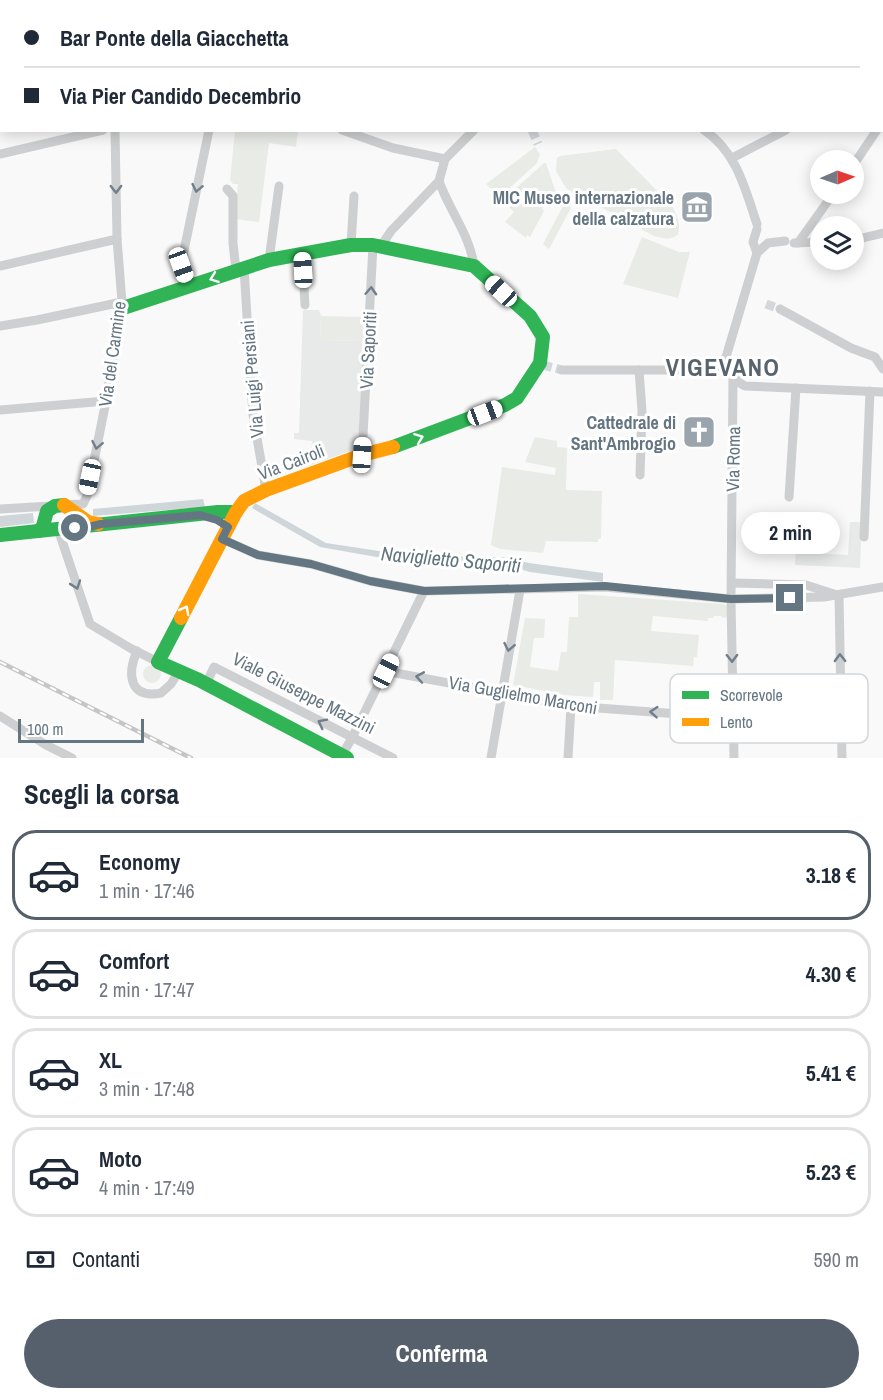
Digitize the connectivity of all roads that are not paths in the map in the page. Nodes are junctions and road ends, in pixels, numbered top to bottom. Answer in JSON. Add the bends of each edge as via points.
{"nodes":[{"id":1,"x":94,"y":132,"type":"edge"},
{"id":2,"x":115,"y":132,"type":"edge"},
{"id":3,"x":209,"y":132,"type":"edge"},
{"id":4,"x":348,"y":132,"type":"edge"},
{"id":5,"x":472,"y":132,"type":"edge"},
{"id":6,"x":707,"y":132,"type":"edge"},
{"id":7,"x":782,"y":132,"type":"edge"},
{"id":8,"x":876,"y":132,"type":"edge"},
{"id":9,"x":863,"y":150,"type":"edge"},
{"id":10,"x":0,"y":154,"type":"edge"},
{"id":11,"x":732,"y":158,"type":"junction"},
{"id":12,"x":445,"y":159,"type":"junction"},
{"id":13,"x":439,"y":181,"type":"junction"},
{"id":14,"x":279,"y":186,"type":"dead end"},
{"id":15,"x":227,"y":189,"type":"dead end"},
{"id":16,"x":354,"y":196,"type":"dead end"},
{"id":17,"x":824,"y":204,"type":"edge"},
{"id":18,"x":883,"y":233,"type":"edge"},
{"id":19,"x":864,"y":238,"type":"edge"},
{"id":20,"x":117,"y":239,"type":"junction"},
{"id":21,"x":792,"y":242,"type":"junction"},
{"id":22,"x":810,"y":242,"type":"edge"},
{"id":23,"x":351,"y":245,"type":"junction"},
{"id":24,"x":377,"y":246,"type":"junction"},
{"id":25,"x":302,"y":253,"type":"junction"},
{"id":26,"x":757,"y":253,"type":"junction"},
{"id":27,"x":269,"y":260,"type":"junction"},
{"id":28,"x":0,"y":266,"type":"edge"},
{"id":29,"x":474,"y":266,"type":"junction"},
{"id":30,"x":240,"y":268,"type":"junction"},
{"id":31,"x":189,"y":287,"type":"junction"},
{"id":32,"x":305,"y":305,"type":"dead end"},
{"id":33,"x":121,"y":306,"type":"junction"},
{"id":34,"x":780,"y":309,"type":"tunnel mouth"},
{"id":35,"x":0,"y":326,"type":"edge"},
{"id":36,"x":726,"y":357,"type":"junction"},
{"id":37,"x":883,"y":369,"type":"edge"},
{"id":38,"x":562,"y":370,"type":"tunnel mouth"},
{"id":39,"x":639,"y":370,"type":"junction"},
{"id":40,"x":733,"y":377,"type":"junction"},
{"id":41,"x":796,"y":388,"type":"junction"},
{"id":42,"x":870,"y":391,"type":"junction"},
{"id":43,"x":883,"y":392,"type":"edge"},
{"id":44,"x":106,"y":401,"type":"junction"},
{"id":45,"x":0,"y":410,"type":"edge"},
{"id":46,"x":362,"y":455,"type":"junction"},
{"id":47,"x":640,"y":475,"type":"dead end"},
{"id":48,"x":266,"y":490,"type":"junction"},
{"id":49,"x":789,"y":497,"type":"dead end"},
{"id":50,"x":58,"y":506,"type":"junction"},
{"id":51,"x":240,"y":506,"type":"junction"},
{"id":52,"x":0,"y":509,"type":"edge"},
{"id":53,"x":200,"y":515,"type":"junction"},
{"id":54,"x":80,"y":516,"type":"junction"},
{"id":55,"x":58,"y":529,"type":"junction"},
{"id":56,"x":39,"y":531,"type":"junction"},
{"id":57,"x":225,"y":533,"type":"junction"},
{"id":58,"x":0,"y":535,"type":"edge"},
{"id":59,"x":864,"y":537,"type":"dead end"},
{"id":60,"x":732,"y":583,"type":"junction"},
{"id":61,"x":883,"y":586,"type":"edge"},
{"id":62,"x":520,"y":590,"type":"junction"},
{"id":63,"x":424,"y":591,"type":"junction"},
{"id":64,"x":839,"y":595,"type":"junction"},
{"id":65,"x":731,"y":599,"type":"junction"},
{"id":66,"x":137,"y":651,"type":"junction"},
{"id":67,"x":158,"y":662,"type":"junction"},
{"id":68,"x":386,"y":671,"type":"junction"},
{"id":69,"x":184,"y":674,"type":"junction"},
{"id":70,"x":732,"y":674,"type":"edge"},
{"id":71,"x":840,"y":674,"type":"edge"},
{"id":72,"x":206,"y":684,"type":"junction"},
{"id":73,"x":501,"y":693,"type":"junction"},
{"id":74,"x":571,"y":706,"type":"junction"},
{"id":75,"x":670,"y":713,"type":"edge"},
{"id":76,"x":0,"y":716,"type":"edge"},
{"id":77,"x":352,"y":738,"type":"junction"},
{"id":78,"x":734,"y":743,"type":"edge"},
{"id":79,"x":842,"y":743,"type":"edge"},
{"id":80,"x":344,"y":757,"type":"edge"},
{"id":81,"x":72,"y":758,"type":"edge"},
{"id":82,"x":393,"y":758,"type":"edge"},
{"id":83,"x":490,"y":758,"type":"edge"},
{"id":84,"x":568,"y":758,"type":"edge"},
{"id":85,"x":734,"y":758,"type":"edge"},
{"id":86,"x":842,"y":758,"type":"edge"}],
"edges":[{"from":1,"to":10,"type":"street"},
{"from":2,"to":20,"type":"street","name":"Via del Carmine","one_way":true},
{"from":3,"to":31,"type":"street","one_way":true,"via":[[181,265]]},
{"from":4,"to":12,"type":"street","via":[[393,148]]},
{"from":5,"to":12,"type":"street"},
{"from":6,"to":11,"type":"street"},
{"from":7,"to":11,"type":"street"},
{"from":8,"to":9,"type":"street"},
{"from":11,"to":26,"type":"street","via":[[757,226],[753,242]]},
{"from":12,"to":13,"type":"street"},
{"from":13,"to":24,"type":"street"},
{"from":13,"to":29,"type":"street","via":[[473,255]]},
{"from":14,"to":27,"type":"street"},
{"from":15,"to":30,"type":"street","name":"Via Luigi Persiani","via":[[233,196],[232,243]]},
{"from":16,"to":23,"type":"street"},
{"from":17,"to":21,"type":"street"},
{"from":18,"to":19,"type":"street"},
{"from":20,"to":28,"type":"street"},
{"from":20,"to":33,"type":"street","name":"Via del Carmine"},
{"from":21,"to":22,"type":"street"},
{"from":21,"to":26,"type":"street","via":[[768,243]]},
{"from":23,"to":24,"type":"street"},
{"from":23,"to":25,"type":"street"},
{"from":24,"to":29,"type":"street"},
{"from":46,"to":24,"type":"street","name":"Via Saporiti","one_way":true},
{"from":25,"to":27,"type":"street"},
{"from":25,"to":32,"type":"street"},
{"from":26,"to":36,"type":"street"},
{"from":27,"to":30,"type":"street"},
{"from":46,"to":29,"type":"street","name":"Via Cairoli","one_way":true,"via":[[405,444],[505,405],[517,398],[542,364],[543,338],[530,316]]},
{"from":30,"to":31,"type":"street","one_way":true},
{"from":30,"to":48,"type":"street","name":"Via Luigi Persiani","via":[[253,414]]},
{"from":31,"to":33,"type":"street"},
{"from":33,"to":35,"type":"street"},
{"from":33,"to":44,"type":"street","name":"Via del Carmine"},
{"from":34,"to":37,"type":"street","via":[[875,357]]},
{"from":36,"to":39,"type":"street","via":[[709,370]]},
{"from":36,"to":40,"type":"street"},
{"from":38,"to":39,"type":"street"},
{"from":39,"to":47,"type":"street"},
{"from":40,"to":41,"type":"street","via":[[742,385]]},
{"from":40,"to":60,"type":"street","name":"Via Roma"},
{"from":41,"to":42,"type":"street"},
{"from":41,"to":49,"type":"street"},
{"from":42,"to":43,"type":"street"},
{"from":42,"to":59,"type":"street"},
{"from":44,"to":45,"type":"street"},
{"from":44,"to":54,"type":"street","name":"Via del Carmine","one_way":true},
{"from":46,"to":48,"type":"street","name":"Via Cairoli"},
{"from":48,"to":51,"type":"street","name":"Via Cairoli"},
{"from":50,"to":52,"type":"street"},
{"from":50,"to":54,"type":"street"},
{"from":50,"to":55,"type":"street"},
{"from":50,"to":56,"type":"street","via":[[45,512]]},
{"from":51,"to":53,"type":"street"},
{"from":51,"to":57,"type":"street"},
{"from":53,"to":54,"type":"street","via":[[98,524]]},
{"from":53,"to":57,"type":"street","via":[[217,520]]},
{"from":54,"to":55,"type":"street"},
{"from":55,"to":56,"type":"street"},
{"from":55,"to":66,"type":"street","one_way":true,"via":[[90,624]]},
{"from":56,"to":58,"type":"street"},
{"from":57,"to":63,"type":"street","via":[[258,555]]},
{"from":67,"to":57,"type":"street","one_way":true},
{"from":60,"to":64,"type":"street","via":[[806,585]]},
{"from":60,"to":65,"type":"street","name":"Via Roma"},
{"from":61,"to":64,"type":"street"},
{"from":62,"to":63,"type":"street"},
{"from":62,"to":65,"type":"street","via":[[605,586]]},
{"from":62,"to":73,"type":"street","one_way":true},
{"from":63,"to":68,"type":"street"},
{"from":64,"to":65,"type":"street"},
{"from":71,"to":64,"type":"street","one_way":true},
{"from":65,"to":70,"type":"street","name":"Via Roma","one_way":true},
{"from":66,"to":67,"type":"street"},
{"from":66,"to":69,"type":"street","via":[[131,678],[144,693],[161,693]]},
{"from":67,"to":69,"type":"street","name":"Viale Giuseppe Mazzini"},
{"from":73,"to":68,"type":"street","name":"Via Guglielmo Marconi","one_way":true},
{"from":68,"to":77,"type":"street"},
{"from":69,"to":72,"type":"street","name":"Viale Giuseppe Mazzini"},
{"from":77,"to":72,"type":"street","name":"Viale Giuseppe Mazzini","one_way":true,"via":[[214,668]]},
{"from":72,"to":80,"type":"street","name":"Viale Giuseppe Mazzini"},
{"from":73,"to":74,"type":"street","name":"Via Guglielmo Marconi"},
{"from":73,"to":83,"type":"street"},
{"from":75,"to":74,"type":"street","name":"Via Guglielmo Marconi","one_way":true},
{"from":74,"to":84,"type":"street"},
{"from":76,"to":81,"type":"street"},
{"from":77,"to":80,"type":"street"},
{"from":77,"to":82,"type":"street","name":"Viale Giuseppe Mazzini"},
{"from":78,"to":85,"type":"street","name":"Via Roma"},
{"from":86,"to":79,"type":"street","one_way":true}]}
